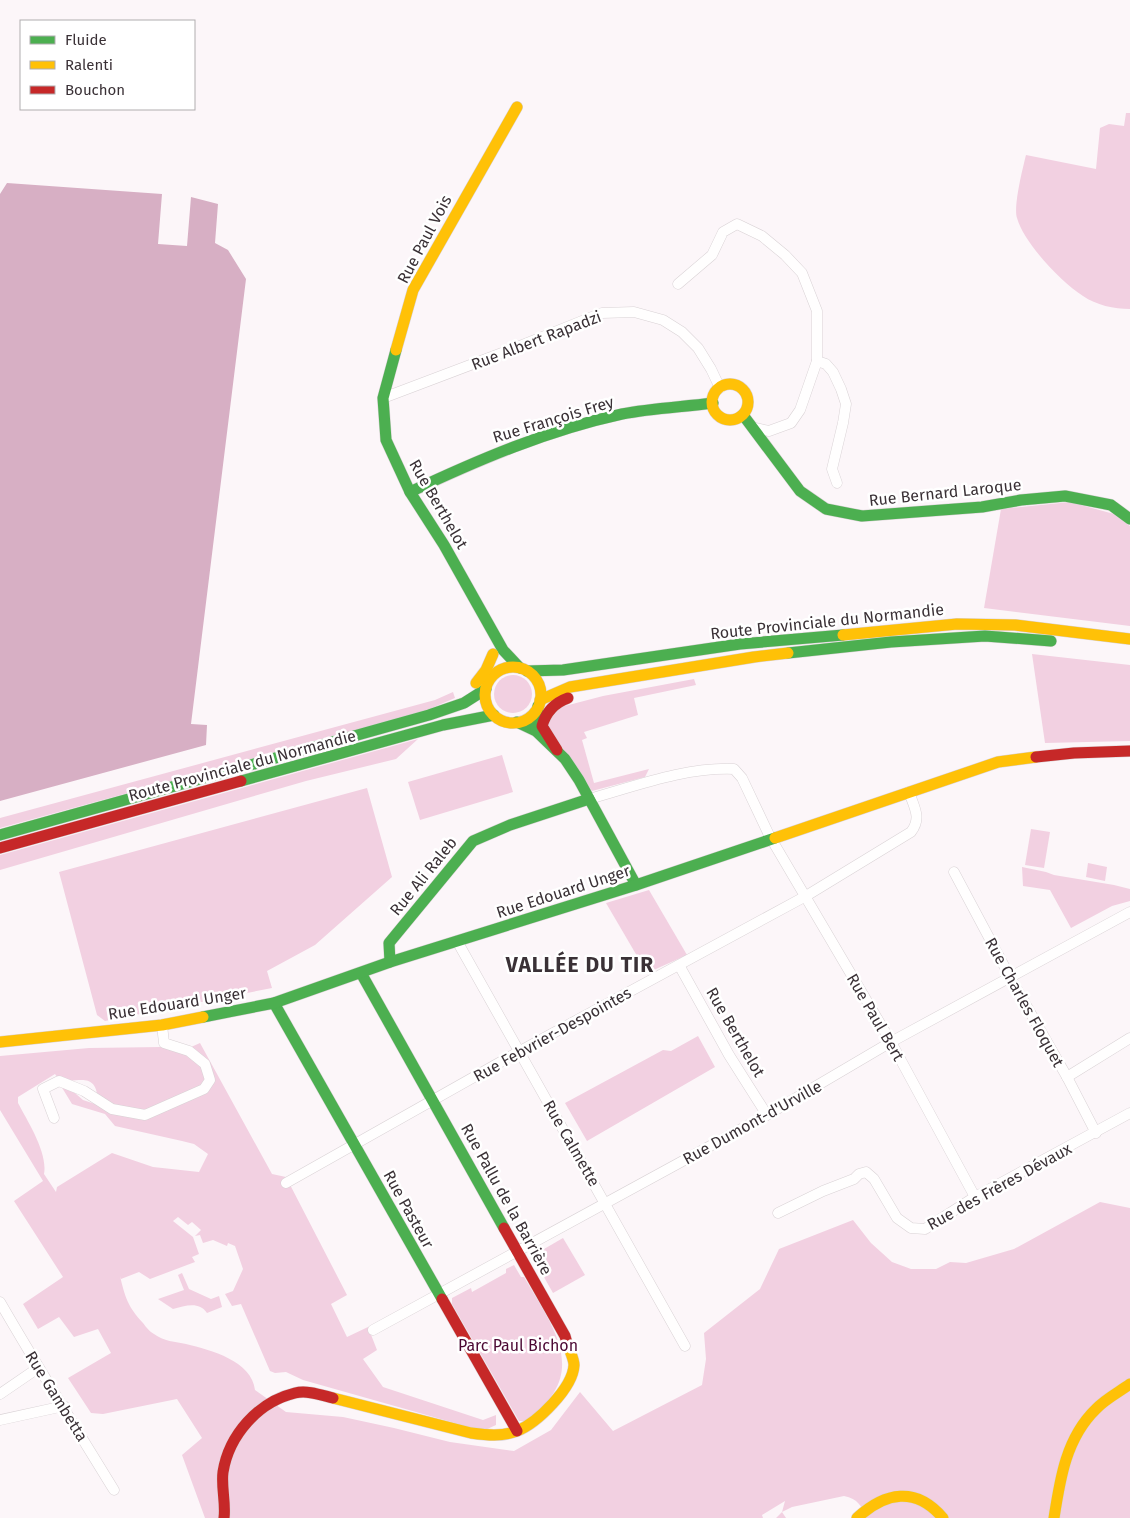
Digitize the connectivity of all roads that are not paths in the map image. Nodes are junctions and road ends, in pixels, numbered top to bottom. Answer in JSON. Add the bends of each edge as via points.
{"nodes":[{"id":1,"x":517,"y":107,"type":"dead end"},
{"id":2,"x":678,"y":284,"type":"dead end"},
{"id":3,"x":817,"y":361,"type":"junction"},
{"id":4,"x":720,"y":388,"type":"junction"},
{"id":5,"x":384,"y":398,"type":"junction"},
{"id":6,"x":713,"y":403,"type":"junction"},
{"id":7,"x":743,"y":415,"type":"junction"},
{"id":8,"x":754,"y":428,"type":"junction"},
{"id":9,"x":837,"y":483,"type":"dead end"},
{"id":10,"x":410,"y":492,"type":"junction"},
{"id":11,"x":1130,"y":518,"type":"edge"},
{"id":12,"x":487,"y":620,"type":"junction"},
{"id":13,"x":1130,"y":639,"type":"edge"},
{"id":14,"x":1130,"y":650,"type":"edge"},
{"id":15,"x":798,"y":652,"type":"junction"},
{"id":16,"x":493,"y":654,"type":"junction"},
{"id":17,"x":524,"y":670,"type":"junction"},
{"id":18,"x":491,"y":677,"type":"junction"},
{"id":19,"x":486,"y":689,"type":"junction"},
{"id":20,"x":539,"y":703,"type":"junction"},
{"id":21,"x":429,"y":715,"type":"junction"},
{"id":22,"x":494,"y":715,"type":"junction"},
{"id":23,"x":517,"y":722,"type":"junction"},
{"id":24,"x":536,"y":731,"type":"junction"},
{"id":25,"x":557,"y":750,"type":"junction"},
{"id":26,"x":1130,"y":751,"type":"edge"},
{"id":27,"x":909,"y":792,"type":"junction"},
{"id":28,"x":589,"y":799,"type":"junction"},
{"id":29,"x":0,"y":835,"type":"edge"},
{"id":30,"x":772,"y":839,"type":"junction"},
{"id":31,"x":0,"y":848,"type":"edge"},
{"id":32,"x":954,"y":872,"type":"dead end"},
{"id":33,"x":636,"y":884,"type":"junction"},
{"id":34,"x":806,"y":896,"type":"junction"},
{"id":35,"x":1130,"y":912,"type":"edge"},
{"id":36,"x":457,"y":941,"type":"junction"},
{"id":37,"x":390,"y":962,"type":"junction"},
{"id":38,"x":679,"y":965,"type":"junction"},
{"id":39,"x":361,"y":973,"type":"junction"},
{"id":40,"x":1010,"y":977,"type":"junction"},
{"id":41,"x":274,"y":1003,"type":"junction"},
{"id":42,"x":162,"y":1025,"type":"junction"},
{"id":43,"x":1130,"y":1038,"type":"edge"},
{"id":44,"x":0,"y":1042,"type":"edge"},
{"id":45,"x":891,"y":1042,"type":"junction"},
{"id":46,"x":520,"y":1051,"type":"junction"},
{"id":47,"x":1066,"y":1076,"type":"junction"},
{"id":48,"x":433,"y":1101,"type":"junction"},
{"id":49,"x":1130,"y":1113,"type":"edge"},
{"id":50,"x":767,"y":1114,"type":"junction"},
{"id":51,"x":54,"y":1118,"type":"dead end"},
{"id":52,"x":1096,"y":1133,"type":"junction"},
{"id":53,"x":355,"y":1145,"type":"junction"},
{"id":54,"x":286,"y":1183,"type":"dead end"},
{"id":55,"x":975,"y":1198,"type":"junction"},
{"id":56,"x":606,"y":1202,"type":"junction"},
{"id":57,"x":778,"y":1213,"type":"dead end"},
{"id":58,"x":518,"y":1252,"type":"junction"},
{"id":59,"x":439,"y":1295,"type":"junction"},
{"id":60,"x":0,"y":1302,"type":"edge"},
{"id":61,"x":373,"y":1330,"type":"dead end"},
{"id":62,"x":686,"y":1346,"type":"dead end"},
{"id":63,"x":38,"y":1368,"type":"junction"},
{"id":64,"x":1130,"y":1384,"type":"edge"},
{"id":65,"x":0,"y":1394,"type":"edge"},
{"id":66,"x":64,"y":1406,"type":"junction"},
{"id":67,"x":0,"y":1420,"type":"edge"},
{"id":68,"x":517,"y":1431,"type":"junction"},
{"id":69,"x":114,"y":1490,"type":"dead end"},
{"id":70,"x":224,"y":1518,"type":"edge"},
{"id":71,"x":857,"y":1518,"type":"edge"},
{"id":72,"x":943,"y":1518,"type":"edge"},
{"id":73,"x":1054,"y":1518,"type":"edge"}],
"edges":[{"from":1,"to":5,"type":"main road","name":"Rue Paul Vois","via":[[413,290]]},
{"from":2,"to":3,"type":"street","via":[[712,255],[723,232],[737,224],[762,236],[802,274],[817,311]]},
{"from":3,"to":8,"type":"street","via":[[800,410],[791,422],[769,431]]},
{"from":3,"to":9,"type":"street","via":[[826,364],[833,372],[846,404],[832,469]]},
{"from":4,"to":5,"type":"street","name":"Rue Albert Rapadzi","via":[[698,348],[682,332],[662,320],[634,312],[610,312],[574,323]]},
{"from":4,"to":6,"type":"main road"},
{"from":4,"to":7,"type":"main road","via":[[737,386],[746,393],[748,404]]},
{"from":5,"to":10,"type":"main road","name":"Rue Berthelot","via":[[386,440]]},
{"from":6,"to":7,"type":"main road","via":[[721,418],[733,420]]},
{"from":6,"to":10,"type":"main road","name":"Rue François Frey","via":[[624,414],[573,426],[465,465]]},
{"from":7,"to":8,"type":"main road","name":"Rue Bernard Laroque"},
{"from":8,"to":11,"type":"main road","name":"Rue Bernard Laroque","via":[[800,491],[826,509],[862,516],[982,507],[1065,496],[1111,505]]},
{"from":10,"to":12,"type":"main road","name":"Rue Berthelot"},
{"from":12,"to":16,"type":"main road","name":"Rue Berthelot"},
{"from":12,"to":17,"type":"main road","name":"Rue Berthelot","via":[[503,650]]},
{"from":13,"to":17,"type":"main road","name":"Route Provinciale du Normandie","via":[[1014,625],[956,624],[740,644],[564,670]]},
{"from":14,"to":15,"type":"main road","name":"Route Provinciale du Normandie","via":[[985,636]]},
{"from":15,"to":20,"type":"main road","name":"Route Provinciale du Normandie","via":[[570,687]]},
{"from":15,"to":25,"type":"main road","via":[[758,663],[563,700],[551,707],[542,726]]},
{"from":16,"to":18,"type":"main road","name":"Rue Berthelot"},
{"from":16,"to":21,"type":"main road","via":[[479,681],[462,698]]},
{"from":17,"to":18,"type":"main road","via":[[504,668]]},
{"from":17,"to":20,"type":"main road","via":[[538,684]]},
{"from":18,"to":19,"type":"main road"},
{"from":19,"to":21,"type":"main road","name":"Route Provinciale du Normandie","via":[[464,702]]},
{"from":19,"to":22,"type":"main road","via":[[486,703]]},
{"from":20,"to":23,"type":"main road","via":[[535,712]]},
{"from":20,"to":24,"type":"main road"},
{"from":21,"to":29,"type":"main road","name":"Route Provinciale du Normandie"},
{"from":22,"to":23,"type":"main road","via":[[504,721]]},
{"from":22,"to":31,"type":"main road","name":"Route Provinciale du Normandie","via":[[444,725]]},
{"from":23,"to":24,"type":"main road"},
{"from":24,"to":25,"type":"main road"},
{"from":25,"to":28,"type":"main road"},
{"from":26,"to":27,"type":"main road","name":"Rue Edouard Unger","via":[[1074,753],[998,762]]},
{"from":27,"to":30,"type":"main road","name":"Rue Edouard Unger"},
{"from":27,"to":34,"type":"street","name":"Rue Febvrier-Despointes","via":[[917,816],[911,832]]},
{"from":28,"to":30,"type":"street","name":"Rue Paul Bert","via":[[714,768],[734,769],[742,778]]},
{"from":28,"to":33,"type":"main road"},
{"from":28,"to":37,"type":"main road","name":"Rue Ali Raleb","via":[[473,840],[389,943]]},
{"from":30,"to":33,"type":"main road","name":"Rue Edouard Unger"},
{"from":30,"to":34,"type":"street","name":"Rue Paul Bert"},
{"from":32,"to":40,"type":"street","name":"Rue Charles Floquet"},
{"from":33,"to":36,"type":"main road","name":"Rue Edouard Unger"},
{"from":34,"to":38,"type":"street","name":"Rue Febvrier-Despointes"},
{"from":34,"to":45,"type":"street","name":"Rue Paul Bert"},
{"from":35,"to":40,"type":"street","name":"Rue Dumont-d'Urville"},
{"from":36,"to":37,"type":"main road","name":"Rue Edouard Unger"},
{"from":36,"to":46,"type":"street","name":"Rue Calmette"},
{"from":37,"to":39,"type":"main road","name":"Rue Edouard Unger"},
{"from":38,"to":46,"type":"street","name":"Rue Febvrier-Despointes"},
{"from":38,"to":50,"type":"street","name":"Rue Berthelot","via":[[729,1055]]},
{"from":39,"to":41,"type":"main road","name":"Rue Edouard Unger"},
{"from":39,"to":48,"type":"main road","name":"Rue Pallu de la Barrière"},
{"from":40,"to":45,"type":"street","name":"Rue Dumont-d'Urville"},
{"from":40,"to":47,"type":"street","name":"Rue Charles Floquet"},
{"from":41,"to":42,"type":"main road","name":"Rue Edouard Unger"},
{"from":41,"to":53,"type":"main road","name":"Rue Pasteur"},
{"from":42,"to":44,"type":"main road","name":"Rue Edouard Unger"},
{"from":42,"to":51,"type":"street","via":[[164,1043],[188,1051],[205,1064],[210,1080],[204,1089],[145,1115],[112,1109],[84,1091],[59,1081],[43,1089]]},
{"from":43,"to":47,"type":"street"},
{"from":45,"to":50,"type":"street","name":"Rue Dumont-d'Urville"},
{"from":45,"to":55,"type":"street","name":"Rue Paul Bert"},
{"from":46,"to":48,"type":"street","name":"Rue Febvrier-Despointes"},
{"from":46,"to":56,"type":"street","name":"Rue Calmette"},
{"from":47,"to":52,"type":"street","name":"Rue Charles Floquet"},
{"from":48,"to":53,"type":"street","name":"Rue Febvrier-Despointes"},
{"from":48,"to":58,"type":"main road","name":"Rue Pallu de la Barrière"},
{"from":49,"to":52,"type":"street","name":"Rue des Frères Dévaux"},
{"from":50,"to":56,"type":"street","name":"Rue Dumont-d'Urville"},
{"from":52,"to":55,"type":"street","name":"Rue des Frères Dévaux"},
{"from":53,"to":54,"type":"street","name":"Rue Febvrier-Despointes"},
{"from":53,"to":59,"type":"main road","name":"Rue Pasteur"},
{"from":55,"to":57,"type":"street","name":"Rue des Frères Dévaux","via":[[925,1229],[911,1228],[897,1218],[874,1179],[866,1172]]},
{"from":56,"to":58,"type":"street","name":"Rue Dumont-d'Urville"},
{"from":56,"to":62,"type":"street","name":"Rue Calmette"},
{"from":58,"to":59,"type":"street","name":"Rue Dumont-d'Urville"},
{"from":58,"to":68,"type":"main road","name":"Rue Pallu de la Barrière","via":[[565,1336],[574,1366],[558,1398],[544,1414]]},
{"from":59,"to":61,"type":"street","name":"Rue Dumont-d'Urville"},
{"from":59,"to":68,"type":"main road","name":"Rue Pasteur"},
{"from":60,"to":63,"type":"street","name":"Rue Gambetta"},
{"from":63,"to":65,"type":"street"},
{"from":63,"to":66,"type":"street","name":"Rue Gambetta"},
{"from":64,"to":73,"type":"main road","via":[[1095,1409],[1075,1436],[1062,1471]]},
{"from":66,"to":67,"type":"street"},
{"from":66,"to":69,"type":"street","name":"Rue Gambetta"},
{"from":68,"to":70,"type":"main road","via":[[493,1436],[471,1433],[313,1393],[296,1392],[259,1411],[240,1428],[229,1447],[223,1473]]},
{"from":71,"to":72,"type":"main road","via":[[863,1511],[890,1497],[926,1500]]}]}
